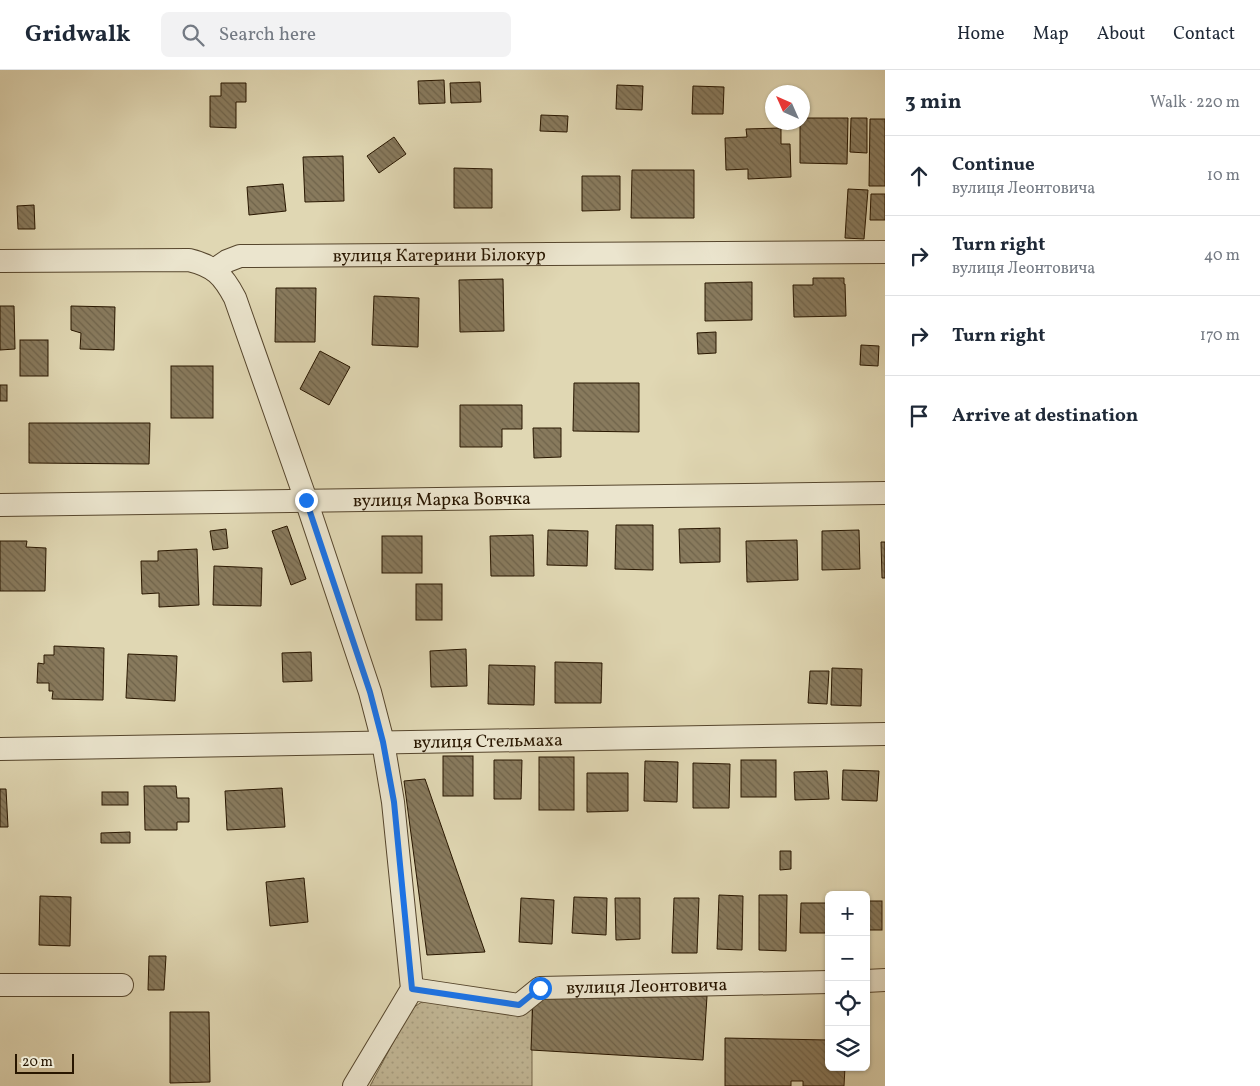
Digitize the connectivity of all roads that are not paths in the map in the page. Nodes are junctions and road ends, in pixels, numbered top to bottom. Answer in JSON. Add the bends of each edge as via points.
{"nodes":[{"id":1,"x":885,"y":252,"type":"edge"},
{"id":2,"x":0,"y":261,"type":"edge"},
{"id":3,"x":214,"y":270,"type":"junction"},
{"id":4,"x":885,"y":493,"type":"edge"},
{"id":5,"x":306,"y":500,"type":"junction"},
{"id":6,"x":0,"y":505,"type":"edge"},
{"id":7,"x":885,"y":734,"type":"edge"},
{"id":8,"x":383,"y":742,"type":"junction"},
{"id":9,"x":0,"y":749,"type":"edge"},
{"id":10,"x":885,"y":980,"type":"edge"},
{"id":11,"x":870,"y":981,"type":"edge"},
{"id":12,"x":825,"y":982,"type":"edge"},
{"id":13,"x":0,"y":985,"type":"edge"},
{"id":14,"x":122,"y":985,"type":"dead end"},
{"id":15,"x":412,"y":989,"type":"junction"},
{"id":16,"x":354,"y":1086,"type":"edge"}],
"edges":[{"from":1,"to":3,"type":"street","name":"вулиця Катерини Білокур","via":[[240,256]]},
{"from":2,"to":3,"type":"street","via":[[189,260],[204,263]]},
{"from":3,"to":5,"type":"street","via":[[226,281],[234,298]]},
{"from":4,"to":5,"type":"street","name":"вулиця Марка Вовчка"},
{"from":5,"to":6,"type":"street","name":"вулиця Марка Вовчка"},
{"from":5,"to":8,"type":"street","via":[[370,692]]},
{"from":7,"to":8,"type":"street","name":"вулиця Стельмаха"},
{"from":8,"to":9,"type":"street","name":"вулиця Стельмаха"},
{"from":8,"to":15,"type":"street","via":[[394,802]]},
{"from":10,"to":11,"type":"street"},
{"from":12,"to":15,"type":"street","name":"вулиця Леонтовича","via":[[540,988],[519,1005]]},
{"from":13,"to":14,"type":"street"},
{"from":15,"to":16,"type":"street"}]}
